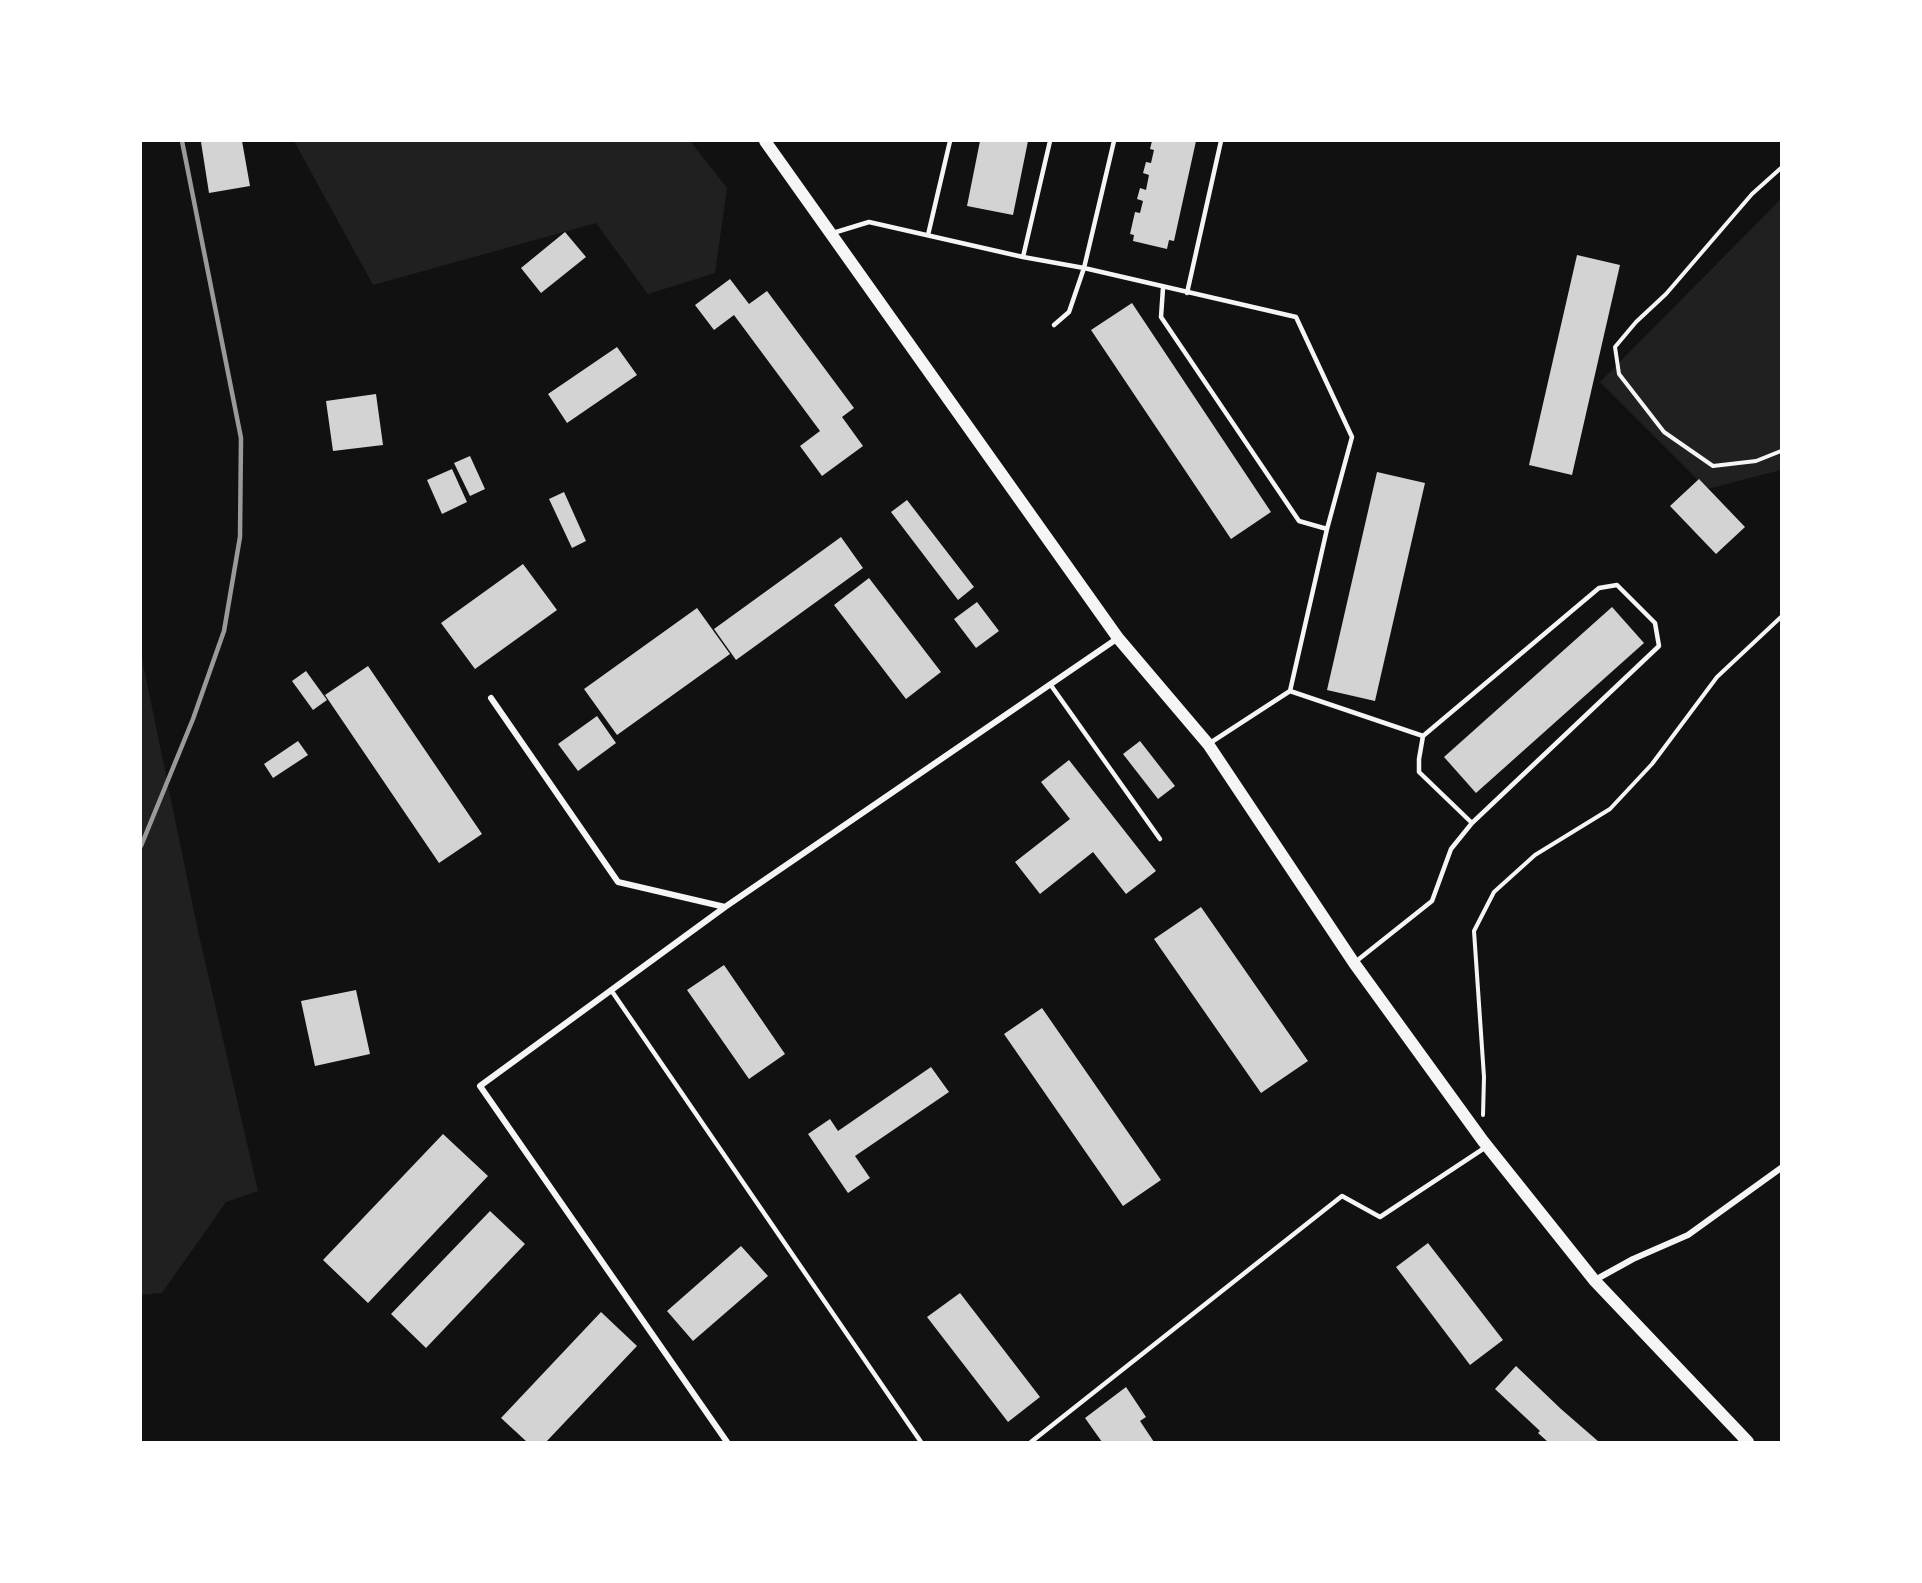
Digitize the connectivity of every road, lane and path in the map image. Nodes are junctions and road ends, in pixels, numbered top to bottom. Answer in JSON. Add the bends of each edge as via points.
{"nodes":[{"id":1,"x":765,"y":141,"type":"edge"},
{"id":2,"x":950,"y":141,"type":"edge"},
{"id":3,"x":1050,"y":141,"type":"edge"},
{"id":4,"x":1114,"y":141,"type":"edge"},
{"id":5,"x":1221,"y":141,"type":"edge"},
{"id":6,"x":1781,"y":168,"type":"edge"},
{"id":7,"x":832,"y":234,"type":"junction"},
{"id":8,"x":928,"y":235,"type":"junction"},
{"id":9,"x":1023,"y":257,"type":"junction"},
{"id":10,"x":1084,"y":268,"type":"junction"},
{"id":11,"x":1163,"y":288,"type":"junction"},
{"id":12,"x":1187,"y":293,"type":"junction"},
{"id":13,"x":1054,"y":326,"type":"dead end"},
{"id":14,"x":1781,"y":451,"type":"edge"},
{"id":15,"x":1328,"y":529,"type":"junction"},
{"id":16,"x":1781,"y":618,"type":"edge"},
{"id":17,"x":1118,"y":638,"type":"junction"},
{"id":18,"x":1050,"y":684,"type":"junction"},
{"id":19,"x":1290,"y":691,"type":"junction"},
{"id":20,"x":491,"y":698,"type":"dead end"},
{"id":21,"x":1423,"y":736,"type":"junction"},
{"id":22,"x":1208,"y":744,"type":"junction"},
{"id":23,"x":1472,"y":823,"type":"junction"},
{"id":24,"x":1160,"y":839,"type":"dead end"},
{"id":25,"x":725,"y":907,"type":"junction"},
{"id":26,"x":1354,"y":963,"type":"junction"},
{"id":27,"x":612,"y":990,"type":"junction"},
{"id":28,"x":1485,"y":1144,"type":"junction"},
{"id":29,"x":1781,"y":1168,"type":"edge"},
{"id":30,"x":1594,"y":1280,"type":"junction"},
{"id":31,"x":728,"y":1442,"type":"edge"},
{"id":32,"x":921,"y":1442,"type":"edge"},
{"id":33,"x":1031,"y":1442,"type":"edge"},
{"id":34,"x":1748,"y":1442,"type":"edge"}],
"edges":[{"from":1,"to":7,"type":"main road"},
{"from":2,"to":8,"type":"lane"},
{"from":3,"to":9,"type":"lane"},
{"from":4,"to":10,"type":"lane"},
{"from":5,"to":12,"type":"lane"},
{"from":6,"to":14,"type":"path","via":[[1752,194],[1615,347],[1619,374],[1664,432],[1713,466],[1756,461]]},
{"from":7,"to":8,"type":"lane","via":[[869,222]]},
{"from":7,"to":17,"type":"main road"},
{"from":8,"to":9,"type":"lane"},
{"from":9,"to":10,"type":"lane"},
{"from":10,"to":11,"type":"lane"},
{"from":10,"to":13,"type":"lane","via":[[1069,312]]},
{"from":11,"to":12,"type":"lane"},
{"from":11,"to":15,"type":"lane","via":[[1161,317],[1299,521]]},
{"from":12,"to":15,"type":"lane","via":[[1296,317],[1352,437]]},
{"from":15,"to":19,"type":"lane"},
{"from":16,"to":28,"type":"path","via":[[1717,677],[1652,765],[1610,809],[1535,855],[1494,892],[1474,931]]},
{"from":17,"to":18,"type":"street"},
{"from":17,"to":22,"type":"main road"},
{"from":18,"to":24,"type":"lane"},
{"from":18,"to":25,"type":"street"},
{"from":19,"to":21,"type":"lane"},
{"from":19,"to":22,"type":"lane"},
{"from":20,"to":25,"type":"street","via":[[618,882]]},
{"from":21,"to":23,"type":"lane","via":[[1419,772]]},
{"from":21,"to":23,"type":"lane","via":[[1599,588],[1617,585],[1655,623],[1659,646]]},
{"from":22,"to":26,"type":"main road"},
{"from":23,"to":26,"type":"lane","via":[[1451,849],[1432,901]]},
{"from":25,"to":27,"type":"street"},
{"from":26,"to":28,"type":"main road"},
{"from":27,"to":31,"type":"street","via":[[480,1086]]},
{"from":27,"to":32,"type":"lane"},
{"from":28,"to":30,"type":"main road"},
{"from":28,"to":33,"type":"lane","via":[[1380,1217],[1342,1196]]},
{"from":29,"to":30,"type":"street","via":[[1688,1235]]},
{"from":30,"to":34,"type":"main road"}]}
